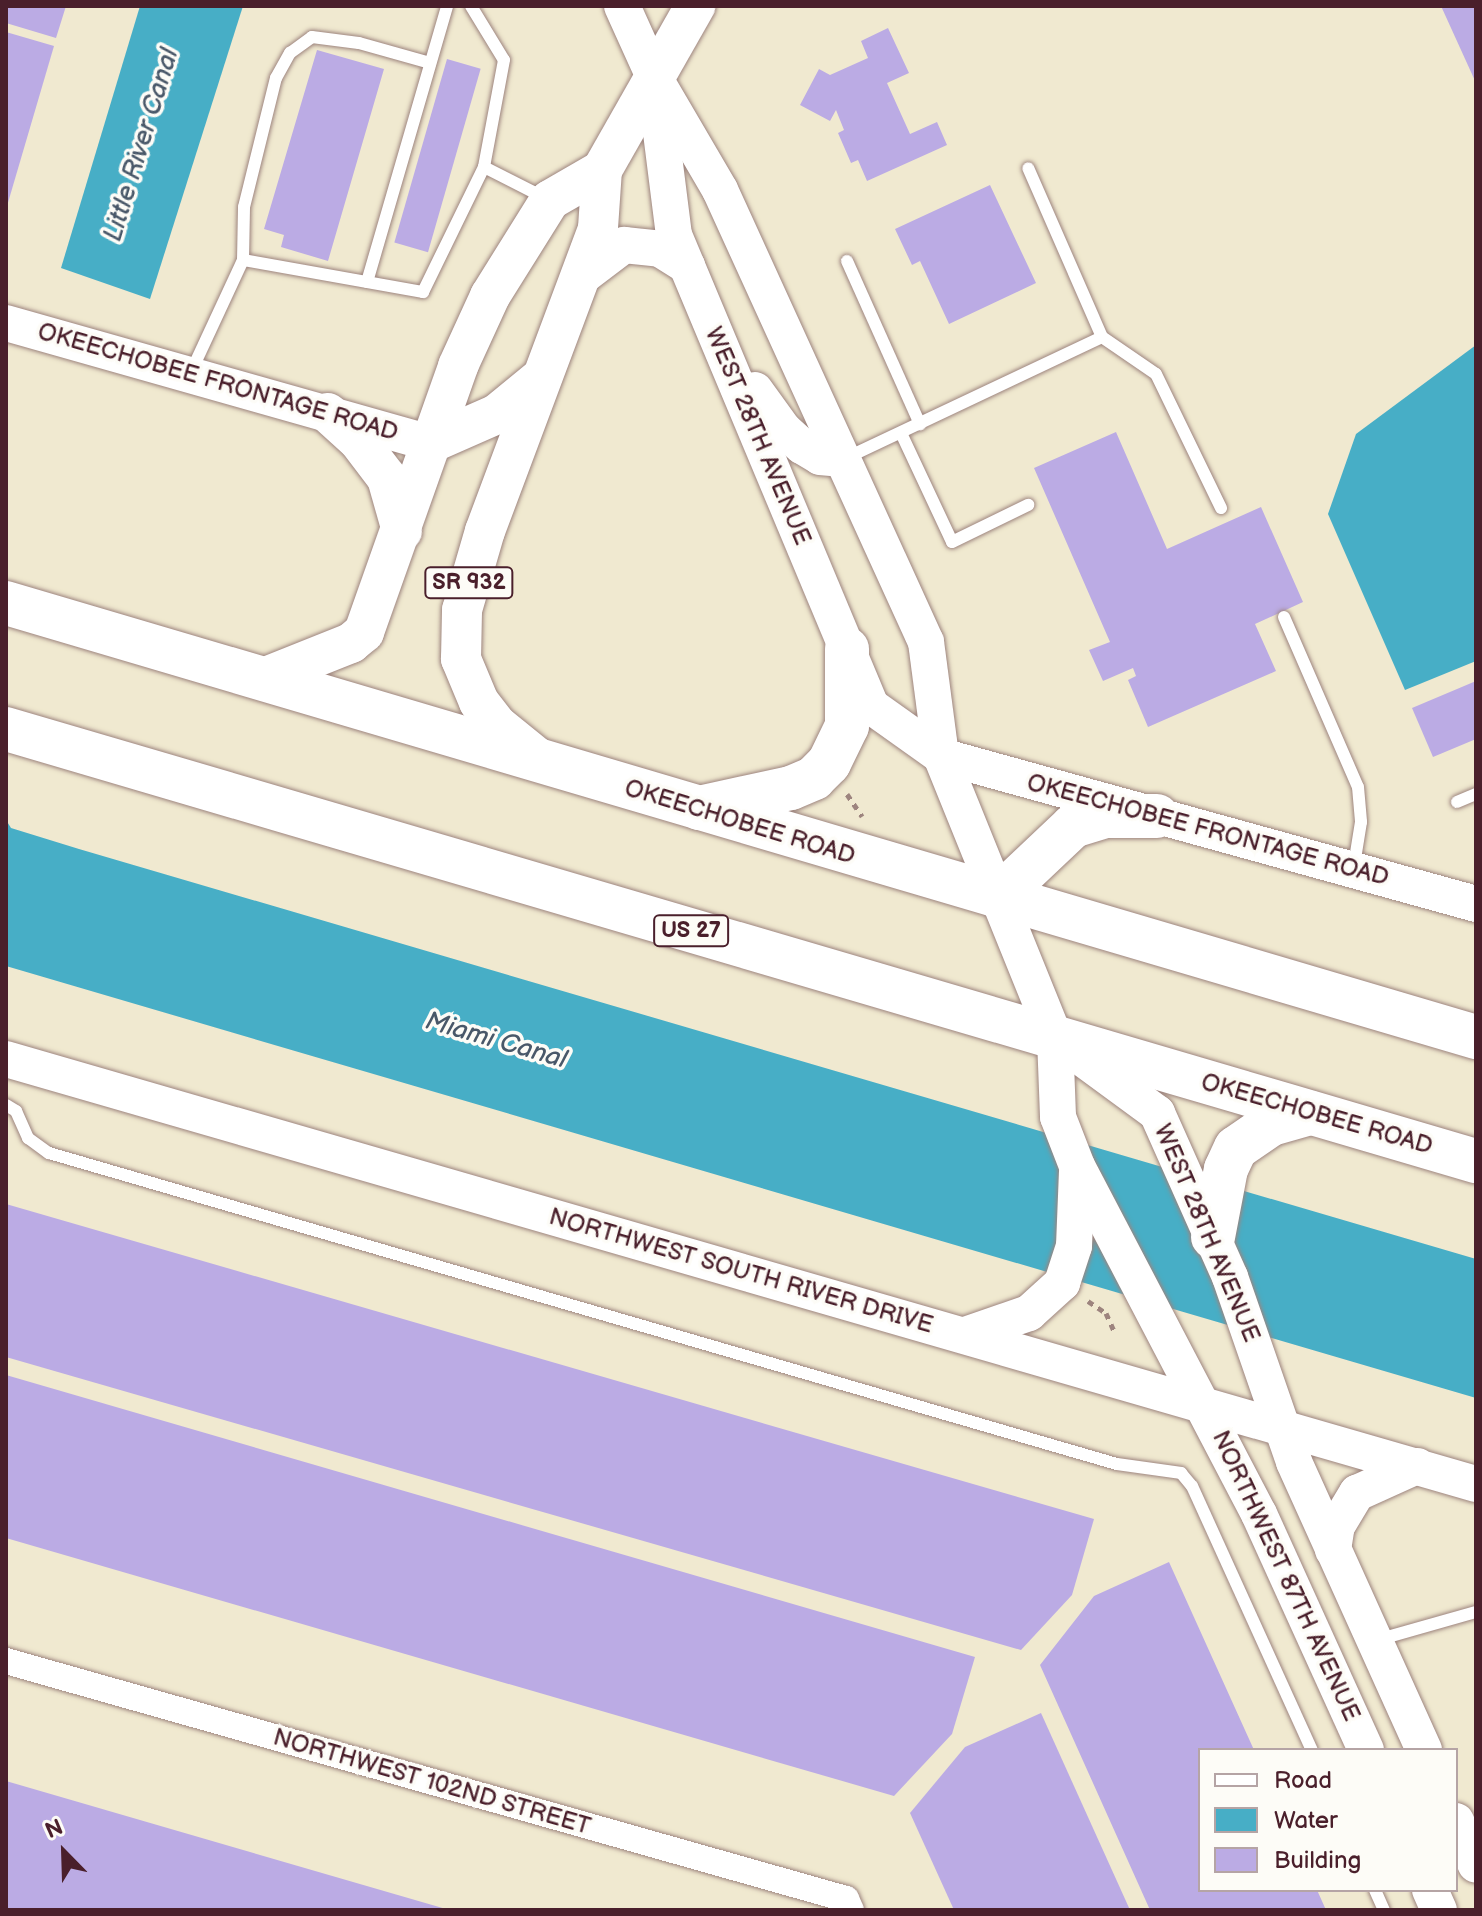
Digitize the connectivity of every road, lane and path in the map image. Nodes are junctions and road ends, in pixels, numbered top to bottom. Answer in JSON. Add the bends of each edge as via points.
{"nodes":[{"id":1,"x":447,"y":6,"type":"edge"},
{"id":2,"x":471,"y":6,"type":"edge"},
{"id":3,"x":622,"y":6,"type":"edge"},
{"id":4,"x":695,"y":6,"type":"edge"},
{"id":5,"x":430,"y":63,"type":"junction"},
{"id":6,"x":654,"y":77,"type":"junction"},
{"id":7,"x":484,"y":167,"type":"junction"},
{"id":8,"x":1028,"y":168,"type":"dead end"},
{"id":9,"x":602,"y":170,"type":"junction"},
{"id":10,"x":550,"y":200,"type":"junction"},
{"id":11,"x":243,"y":260,"type":"junction"},
{"id":12,"x":847,"y":261,"type":"dead end"},
{"id":13,"x":687,"y":266,"type":"junction"},
{"id":14,"x":578,"y":280,"type":"junction"},
{"id":15,"x":367,"y":282,"type":"junction"},
{"id":16,"x":6,"y":323,"type":"edge"},
{"id":17,"x":715,"y":333,"type":"junction"},
{"id":18,"x":1102,"y":337,"type":"junction"},
{"id":19,"x":191,"y":372,"type":"junction"},
{"id":20,"x":542,"y":377,"type":"junction"},
{"id":21,"x":328,"y":413,"type":"junction"},
{"id":22,"x":920,"y":424,"type":"junction"},
{"id":23,"x":901,"y":433,"type":"junction"},
{"id":24,"x":431,"y":443,"type":"junction"},
{"id":25,"x":843,"y":459,"type":"junction"},
{"id":26,"x":1028,"y":505,"type":"dead end"},
{"id":27,"x":1221,"y":508,"type":"dead end"},
{"id":28,"x":402,"y":531,"type":"junction"},
{"id":29,"x":6,"y":603,"type":"edge"},
{"id":30,"x":1284,"y":617,"type":"dead end"},
{"id":31,"x":847,"y":649,"type":"junction"},
{"id":32,"x":263,"y":678,"type":"junction"},
{"id":33,"x":6,"y":729,"type":"edge"},
{"id":34,"x":941,"y":756,"type":"junction"},
{"id":35,"x":549,"y":766,"type":"junction"},
{"id":36,"x":841,"y":783,"type":"dead end"},
{"id":37,"x":1476,"y":794,"type":"edge"},
{"id":38,"x":1457,"y":802,"type":"dead end"},
{"id":39,"x":697,"y":809,"type":"junction"},
{"id":40,"x":1157,"y":816,"type":"junction"},
{"id":41,"x":864,"y":820,"type":"dead end"},
{"id":42,"x":1353,"y":869,"type":"junction"},
{"id":43,"x":998,"y":897,"type":"junction"},
{"id":44,"x":1476,"y":904,"type":"edge"},
{"id":45,"x":1476,"y":1037,"type":"edge"},
{"id":46,"x":1055,"y":1038,"type":"junction"},
{"id":47,"x":6,"y":1059,"type":"edge"},
{"id":48,"x":6,"y":1105,"type":"edge"},
{"id":49,"x":1310,"y":1113,"type":"junction"},
{"id":50,"x":1476,"y":1161,"type":"edge"},
{"id":51,"x":1077,"y":1166,"type":"junction"},
{"id":52,"x":1213,"y":1237,"type":"junction"},
{"id":53,"x":1084,"y":1298,"type":"dead end"},
{"id":54,"x":1115,"y":1333,"type":"dead end"},
{"id":55,"x":965,"y":1335,"type":"junction"},
{"id":56,"x":1204,"y":1403,"type":"junction"},
{"id":57,"x":1284,"y":1427,"type":"junction"},
{"id":58,"x":1417,"y":1466,"type":"junction"},
{"id":59,"x":1476,"y":1484,"type":"edge"},
{"id":60,"x":1333,"y":1550,"type":"junction"},
{"id":61,"x":1476,"y":1612,"type":"edge"},
{"id":62,"x":1374,"y":1641,"type":"junction"},
{"id":63,"x":6,"y":1661,"type":"edge"},
{"id":64,"x":1311,"y":1748,"type":"edge"},
{"id":65,"x":1365,"y":1748,"type":"edge"},
{"id":66,"x":1423,"y":1748,"type":"edge"},
{"id":67,"x":1458,"y":1825,"type":"edge"},
{"id":68,"x":1476,"y":1865,"type":"edge"},
{"id":69,"x":851,"y":1910,"type":"edge"}],
"edges":[{"from":1,"to":5,"type":"lane"},
{"from":2,"to":7,"type":"lane","via":[[504,60]]},
{"from":3,"to":6,"type":"main road","name":"WEST 28TH AVENUE"},
{"from":4,"to":6,"type":"main road","number":"SR 932"},
{"from":5,"to":11,"type":"lane","via":[[359,43],[312,37],[290,53],[276,78],[251,178]]},
{"from":5,"to":15,"type":"lane"},
{"from":6,"to":9,"type":"main road","number":"SR 932"},
{"from":6,"to":13,"type":"main road","name":"WEST 28TH AVENUE","via":[[674,235]]},
{"from":6,"to":25,"type":"main road","name":"WEST 28TH AVENUE","via":[[720,190]]},
{"from":7,"to":10,"type":"lane"},
{"from":7,"to":15,"type":"lane","via":[[423,292]]},
{"from":8,"to":18,"type":"lane"},
{"from":9,"to":10,"type":"main road","number":"SR 932"},
{"from":9,"to":14,"type":"main road","number":"SR 932","via":[[598,228]]},
{"from":10,"to":24,"type":"main road","number":"SR 932","via":[[490,296]]},
{"from":11,"to":15,"type":"lane"},
{"from":11,"to":19,"type":"lane"},
{"from":12,"to":22,"type":"lane"},
{"from":13,"to":14,"type":"main road","via":[[660,249],[624,245]]},
{"from":13,"to":17,"type":"main road","name":"WEST 28TH AVENUE"},
{"from":14,"to":20,"type":"main road","number":"SR 932"},
{"from":16,"to":19,"type":"main road","name":"OKEECHOBEE FRONTAGE ROAD"},
{"from":17,"to":25,"type":"main road","via":[[784,430],[820,457]]},
{"from":17,"to":31,"type":"main road","name":"WEST 28TH AVENUE"},
{"from":18,"to":22,"type":"lane"},
{"from":18,"to":27,"type":"lane","via":[[1156,374]]},
{"from":19,"to":21,"type":"main road","name":"OKEECHOBEE FRONTAGE ROAD"},
{"from":20,"to":24,"type":"main road","via":[[497,414]]},
{"from":20,"to":35,"type":"main road","number":"SR 932","via":[[485,531],[458,642],[479,702],[497,725]]},
{"from":21,"to":24,"type":"main road","name":"OKEECHOBEE FRONTAGE ROAD"},
{"from":21,"to":28,"type":"main road","via":[[387,478]]},
{"from":22,"to":23,"type":"lane"},
{"from":23,"to":25,"type":"lane"},
{"from":23,"to":26,"type":"lane","via":[[952,542]]},
{"from":24,"to":28,"type":"main road","number":"SR 932"},
{"from":25,"to":34,"type":"main road","name":"WEST 28TH AVENUE","via":[[926,642]]},
{"from":28,"to":32,"type":"main road","number":"SR 932","via":[[364,632],[342,648]]},
{"from":29,"to":32,"type":"highway","name":"OKEECHOBEE ROAD"},
{"from":30,"to":42,"type":"lane","via":[[1358,787],[1361,822]]},
{"from":31,"to":34,"type":"main road","name":"WEST 28TH AVENUE","via":[[871,706]]},
{"from":31,"to":39,"type":"highway","via":[[847,726],[829,763],[814,778],[791,788]]},
{"from":32,"to":35,"type":"highway","name":"OKEECHOBEE ROAD"},
{"from":33,"to":46,"type":"highway","name":"OKEECHOBEE ROAD","number":"US 27"},
{"from":34,"to":40,"type":"main road","name":"OKEECHOBEE FRONTAGE ROAD"},
{"from":34,"to":43,"type":"main road","name":"WEST 28TH AVENUE"},
{"from":35,"to":39,"type":"highway","name":"OKEECHOBEE ROAD"},
{"from":36,"to":41,"type":"path"},
{"from":37,"to":38,"type":"lane"},
{"from":39,"to":43,"type":"highway","name":"OKEECHOBEE ROAD"},
{"from":40,"to":42,"type":"main road","name":"OKEECHOBEE FRONTAGE ROAD"},
{"from":40,"to":43,"type":"highway","via":[[1106,816],[1073,826]]},
{"from":42,"to":44,"type":"main road","name":"OKEECHOBEE FRONTAGE ROAD"},
{"from":43,"to":45,"type":"highway","name":"OKEECHOBEE ROAD"},
{"from":43,"to":46,"type":"main road","name":"WEST 28TH AVENUE"},
{"from":46,"to":49,"type":"highway","name":"OKEECHOBEE ROAD","number":"US 27"},
{"from":46,"to":51,"type":"main road","name":"WEST 28TH AVENUE","via":[[1058,1117]]},
{"from":46,"to":52,"type":"main road","name":"WEST 28TH AVENUE","via":[[1157,1113]]},
{"from":47,"to":55,"type":"main road","name":"NORTHWEST SOUTH RIVER DRIVE"},
{"from":48,"to":64,"type":"lane","via":[[16,1111],[28,1138],[49,1153],[1101,1460],[1181,1473],[1192,1486]]},
{"from":49,"to":50,"type":"highway","name":"OKEECHOBEE ROAD","number":"US 27"},
{"from":49,"to":52,"type":"highway","via":[[1249,1136],[1226,1169]]},
{"from":51,"to":55,"type":"main road","via":[[1074,1246],[1062,1283],[1029,1313]]},
{"from":51,"to":56,"type":"main road","name":"WEST 28TH AVENUE","via":[[1145,1304]]},
{"from":52,"to":57,"type":"main road","name":"WEST 28TH AVENUE"},
{"from":53,"to":54,"type":"path","via":[[1106,1313]]},
{"from":55,"to":56,"type":"main road","name":"NORTHWEST SOUTH RIVER DRIVE"},
{"from":56,"to":57,"type":"main road","name":"NORTHWEST SOUTH RIVER DRIVE"},
{"from":56,"to":65,"type":"main road","name":"NORTHWEST 87TH AVENUE"},
{"from":57,"to":58,"type":"main road","name":"NORTHWEST SOUTH RIVER DRIVE"},
{"from":57,"to":60,"type":"main road"},
{"from":58,"to":59,"type":"main road","name":"NORTHWEST SOUTH RIVER DRIVE"},
{"from":58,"to":60,"type":"main road","via":[[1357,1493],[1337,1526]]},
{"from":60,"to":62,"type":"main road"},
{"from":61,"to":62,"type":"lane"},
{"from":62,"to":66,"type":"main road"},
{"from":63,"to":69,"type":"street","name":"NORTHWEST 102ND STREET","via":[[846,1899]]},
{"from":67,"to":68,"type":"main road"}]}
